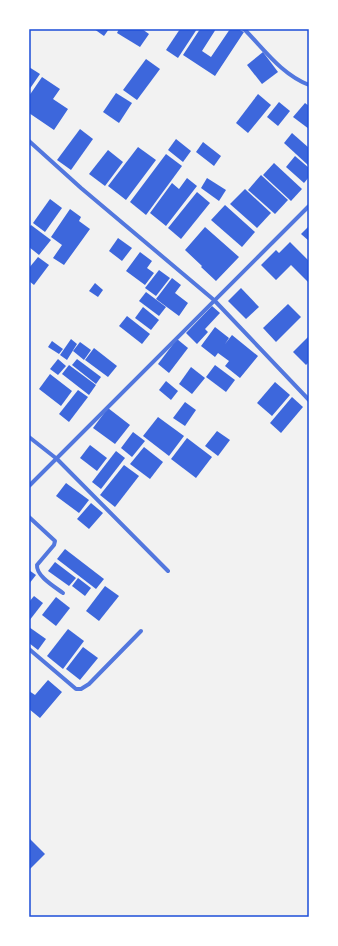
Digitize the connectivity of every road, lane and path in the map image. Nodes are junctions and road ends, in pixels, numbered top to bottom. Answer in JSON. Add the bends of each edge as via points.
{"nodes":[{"id":1,"x":244,"y":29,"type":"edge"},
{"id":2,"x":309,"y":85,"type":"edge"},
{"id":3,"x":29,"y":141,"type":"edge"},
{"id":4,"x":309,"y":206,"type":"edge"},
{"id":5,"x":214,"y":300,"type":"junction"},
{"id":6,"x":309,"y":400,"type":"edge"},
{"id":7,"x":29,"y":437,"type":"edge"},
{"id":8,"x":57,"y":459,"type":"junction"},
{"id":9,"x":29,"y":486,"type":"edge"},
{"id":10,"x":29,"y":517,"type":"edge"},
{"id":11,"x":168,"y":571,"type":"dead end"},
{"id":12,"x":63,"y":593,"type":"dead end"},
{"id":13,"x":141,"y":630,"type":"dead end"},
{"id":14,"x":29,"y":649,"type":"edge"}],
"edges":[{"from":1,"to":2,"type":"street","via":[[279,66],[291,76]]},
{"from":3,"to":5,"type":"street"},
{"from":4,"to":5,"type":"street"},
{"from":5,"to":6,"type":"street"},
{"from":5,"to":8,"type":"street"},
{"from":7,"to":8,"type":"street"},
{"from":8,"to":9,"type":"street"},
{"from":8,"to":11,"type":"street"},
{"from":10,"to":12,"type":"street","via":[[55,541],[37,565],[39,574]]},
{"from":13,"to":14,"type":"street","via":[[89,684],[81,689],[76,689]]}]}
